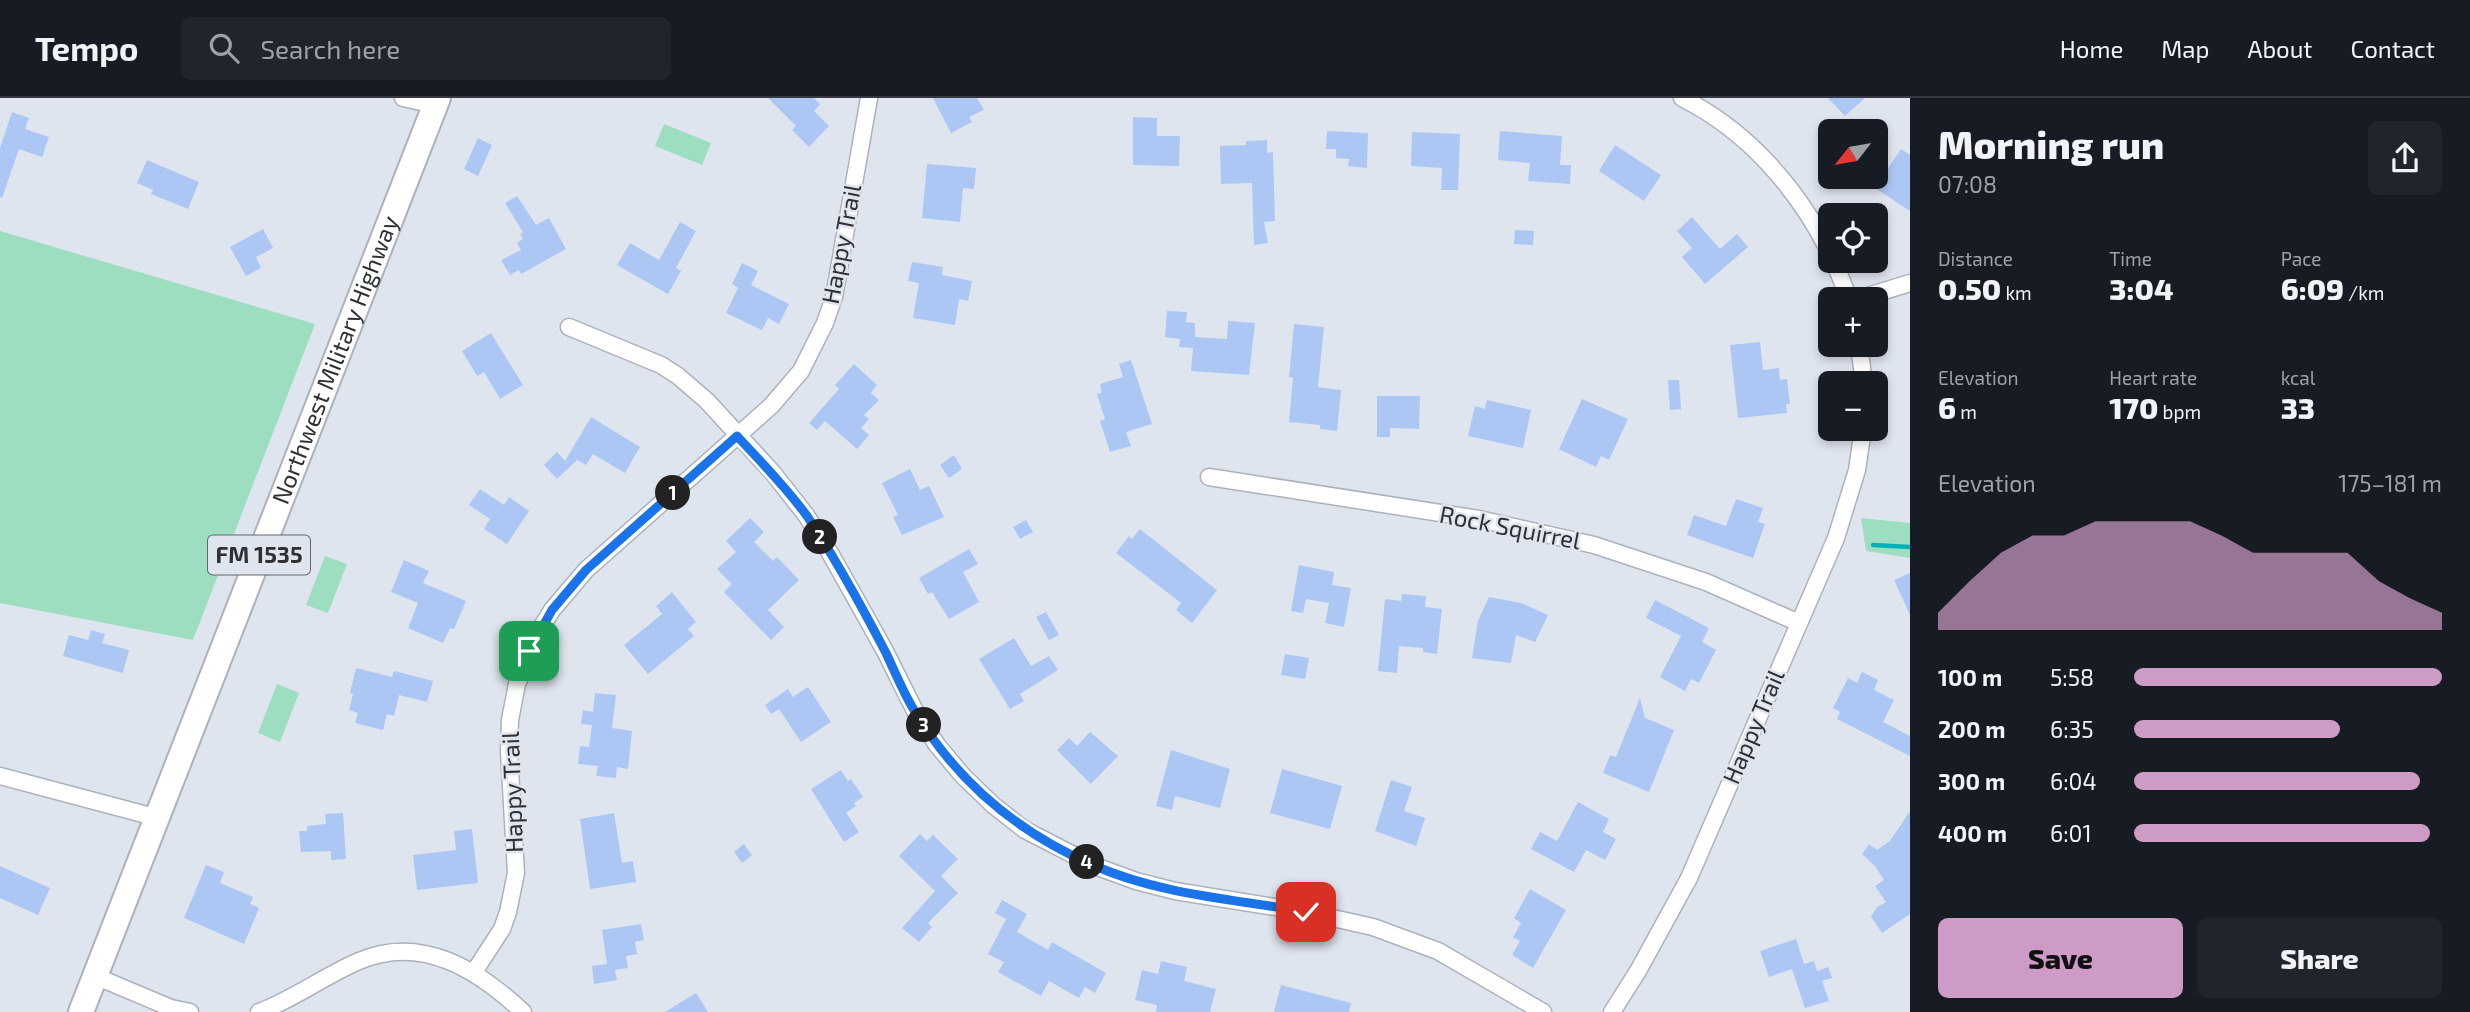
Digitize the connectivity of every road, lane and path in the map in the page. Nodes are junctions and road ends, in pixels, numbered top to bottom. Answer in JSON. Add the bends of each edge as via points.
{"nodes":[{"id":1,"x":403,"y":98,"type":"edge"},
{"id":2,"x":869,"y":98,"type":"edge"},
{"id":3,"x":1682,"y":98,"type":"edge"},
{"id":4,"x":436,"y":102,"type":"edge"},
{"id":5,"x":1818,"y":232,"type":"edge"},
{"id":6,"x":1910,"y":283,"type":"edge"},
{"id":7,"x":1888,"y":290,"type":"edge"},
{"id":8,"x":569,"y":327,"type":"dead end"},
{"id":9,"x":737,"y":436,"type":"junction"},
{"id":10,"x":1861,"y":441,"type":"edge"},
{"id":11,"x":1209,"y":477,"type":"dead end"},
{"id":12,"x":1799,"y":623,"type":"junction"},
{"id":13,"x":0,"y":776,"type":"edge"},
{"id":14,"x":158,"y":818,"type":"junction"},
{"id":15,"x":474,"y":972,"type":"junction"},
{"id":16,"x":95,"y":976,"type":"junction"},
{"id":17,"x":81,"y":1012,"type":"edge"},
{"id":18,"x":190,"y":1012,"type":"edge"},
{"id":19,"x":259,"y":1012,"type":"edge"},
{"id":20,"x":523,"y":1012,"type":"edge"},
{"id":21,"x":1543,"y":1012,"type":"edge"},
{"id":22,"x":1612,"y":1012,"type":"edge"}],
"edges":[{"from":1,"to":4,"type":"street"},
{"from":2,"to":9,"type":"street","name":"Happy Trail","via":[[834,297],[825,323],[801,371]]},
{"from":3,"to":5,"type":"street","via":[[1721,122],[1775,170],[1798,197]]},
{"from":4,"to":14,"type":"main road","name":"Northwest Military Highway","number":"FM 1535"},
{"from":6,"to":7,"type":"street"},
{"from":8,"to":9,"type":"street","via":[[678,376]]},
{"from":9,"to":15,"type":"street","name":"Happy Trail","via":[[586,570],[539,631],[517,684],[510,720],[516,873],[502,929]]},
{"from":9,"to":21,"type":"street","via":[[806,515],[937,745],[993,805],[1024,830],[1136,881],[1306,912],[1386,932],[1438,951]]},
{"from":10,"to":12,"type":"street","name":"Happy Trail","via":[[1848,505]]},
{"from":11,"to":12,"type":"street","name":"Rock Squirrel","via":[[1479,519],[1594,545],[1706,582]]},
{"from":12,"to":22,"type":"street","name":"Happy Trail","via":[[1689,878]]},
{"from":13,"to":14,"type":"street"},
{"from":14,"to":16,"type":"main road","name":"Northwest Military Highway","number":"FM 1535"},
{"from":15,"to":19,"type":"street","via":[[439,957],[407,951],[384,953]]},
{"from":15,"to":20,"type":"street"},
{"from":16,"to":17,"type":"main road","name":"Northwest Military Highway","number":"FM 1535"},
{"from":16,"to":18,"type":"street"}]}
